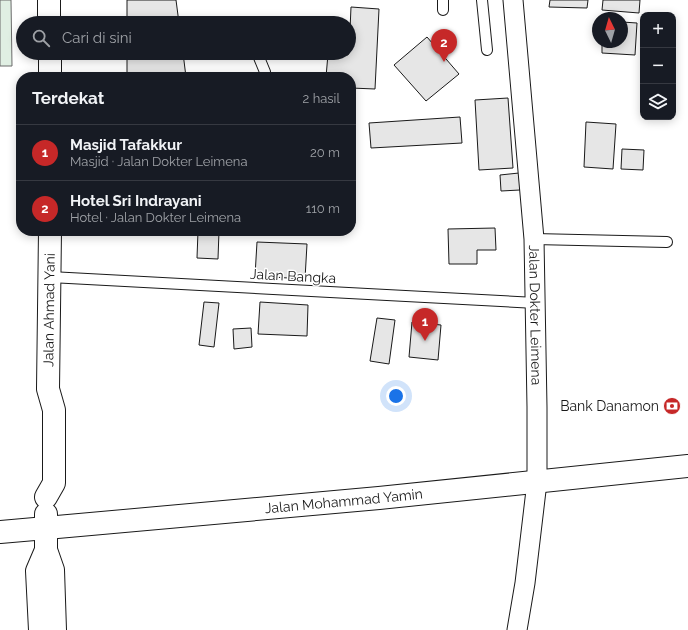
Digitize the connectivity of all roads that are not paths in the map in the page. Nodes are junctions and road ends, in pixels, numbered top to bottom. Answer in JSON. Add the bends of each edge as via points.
{"nodes":[{"id":1,"x":49,"y":0,"type":"edge"},
{"id":2,"x":443,"y":0,"type":"edge"},
{"id":3,"x":482,"y":0,"type":"edge"},
{"id":4,"x":513,"y":0,"type":"edge"},
{"id":5,"x":443,"y":10,"type":"dead end"},
{"id":6,"x":49,"y":16,"type":"edge"},
{"id":7,"x":487,"y":50,"type":"dead end"},
{"id":8,"x":50,"y":60,"type":"edge"},
{"id":9,"x":260,"y":60,"type":"edge"},
{"id":10,"x":50,"y":72,"type":"edge"},
{"id":11,"x":265,"y":72,"type":"edge"},
{"id":12,"x":50,"y":236,"type":"edge"},
{"id":13,"x":534,"y":239,"type":"junction"},
{"id":14,"x":667,"y":242,"type":"dead end"},
{"id":15,"x":50,"y":277,"type":"junction"},
{"id":16,"x":536,"y":304,"type":"junction"},
{"id":17,"x":688,"y":466,"type":"edge"},
{"id":18,"x":537,"y":482,"type":"junction"},
{"id":19,"x":0,"y":532,"type":"edge"},
{"id":20,"x":46,"y":539,"type":"junction"},
{"id":21,"x":40,"y":630,"type":"edge"},
{"id":22,"x":55,"y":630,"type":"edge"},
{"id":23,"x":517,"y":630,"type":"edge"}],
"edges":[{"from":1,"to":6,"type":"main road"},
{"from":2,"to":5,"type":"lane"},
{"from":3,"to":7,"type":"lane"},
{"from":4,"to":13,"type":"street","name":"Jalan Dokter Leimena"},
{"from":8,"to":10,"type":"main road"},
{"from":9,"to":11,"type":"lane"},
{"from":12,"to":15,"type":"main road","name":"Jalan Ahmad Yani"},
{"from":13,"to":14,"type":"lane"},
{"from":13,"to":16,"type":"street","name":"Jalan Dokter Leimena"},
{"from":15,"to":16,"type":"lane","name":"Jalan Bangka"},
{"from":15,"to":20,"type":"main road","name":"Jalan Ahmad Yani","via":[[48,390],[41,409],[41,483],[46,497]]},
{"from":16,"to":18,"type":"street","name":"Jalan Dokter Leimena"},
{"from":17,"to":18,"type":"main road","name":"Jalan Mohammad Yamin"},
{"from":18,"to":20,"type":"main road","name":"Jalan Mohammad Yamin","via":[[379,498]]},
{"from":18,"to":23,"type":"street","name":"Jalan Dokter Leimena"},
{"from":19,"to":20,"type":"main road","name":"Jalan Mohammad Yamin"},
{"from":20,"to":21,"type":"main road","name":"Jalan Ahmad Yani","via":[[37,571]]},
{"from":20,"to":22,"type":"main road","name":"Jalan Ahmad Yani","via":[[53,570]]}]}
